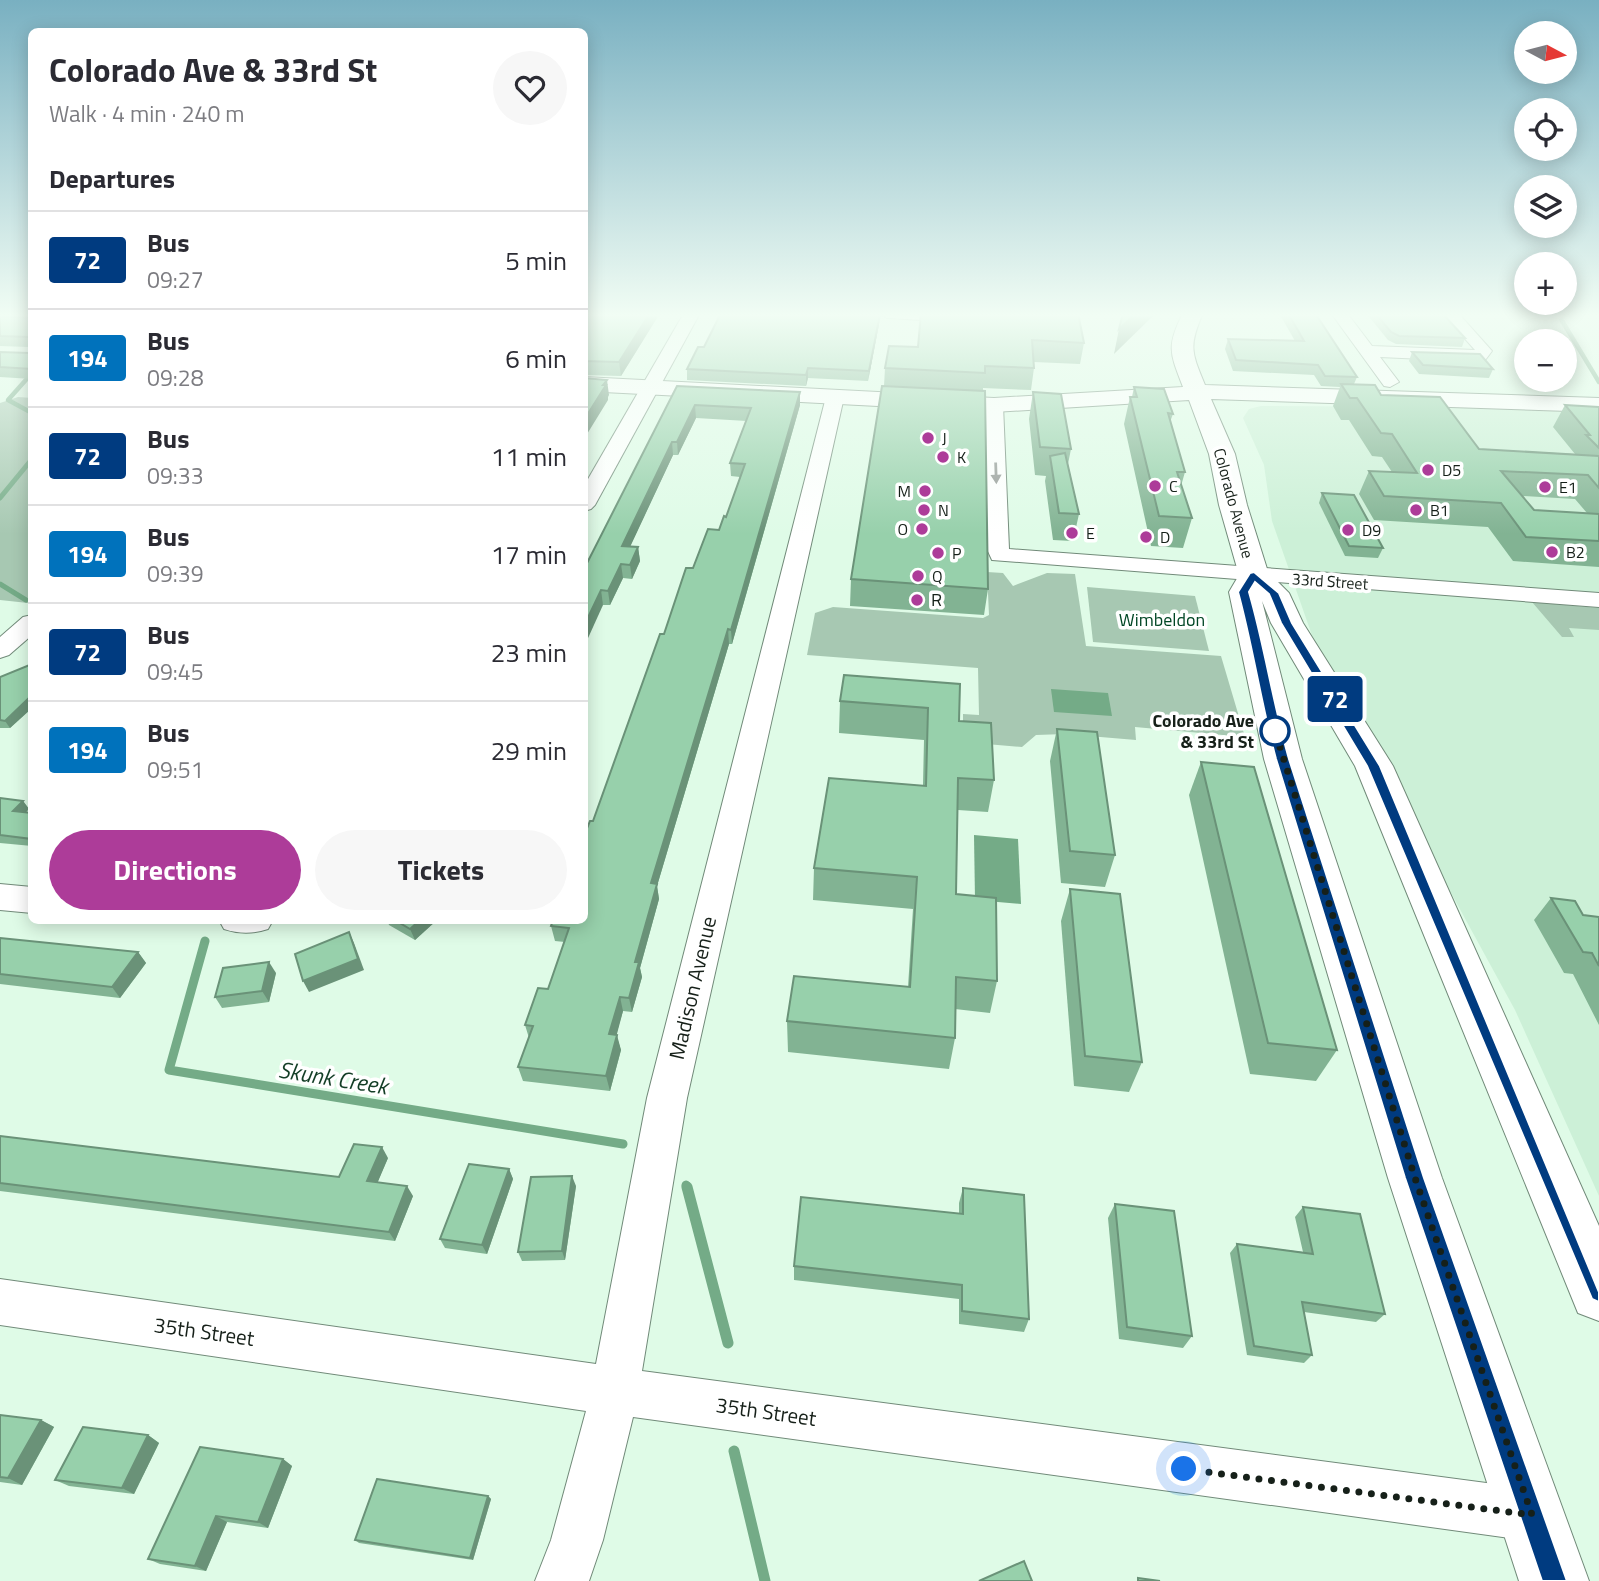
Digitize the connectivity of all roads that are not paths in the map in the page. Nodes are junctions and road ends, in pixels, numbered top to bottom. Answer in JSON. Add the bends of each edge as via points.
{"nodes":[{"id":1,"x":645,"y":387,"type":"edge"},
{"id":2,"x":650,"y":387,"type":"junction"},
{"id":3,"x":1194,"y":387,"type":"edge"},
{"id":4,"x":1196,"y":391,"type":"junction"},
{"id":5,"x":835,"y":397,"type":"junction"},
{"id":6,"x":1000,"y":405,"type":"junction"},
{"id":7,"x":1599,"y":405,"type":"edge"},
{"id":8,"x":588,"y":498,"type":"edge"},
{"id":9,"x":1254,"y":575,"type":"junction"},
{"id":10,"x":1599,"y":600,"type":"edge"},
{"id":11,"x":28,"y":626,"type":"edge"},
{"id":12,"x":0,"y":650,"type":"edge"},
{"id":13,"x":0,"y":897,"type":"edge"},
{"id":14,"x":28,"y":900,"type":"edge"},
{"id":15,"x":1599,"y":1292,"type":"edge"},
{"id":16,"x":0,"y":1302,"type":"edge"},
{"id":17,"x":615,"y":1391,"type":"junction"},
{"id":18,"x":1532,"y":1515,"type":"junction"},
{"id":19,"x":562,"y":1581,"type":"edge"},
{"id":20,"x":1554,"y":1581,"type":"edge"}],
"edges":[{"from":1,"to":2,"type":"main road"},
{"from":2,"to":5,"type":"main road"},
{"from":2,"to":8,"type":"street"},
{"from":3,"to":4,"type":"main road","name":"Colorado Avenue"},
{"from":4,"to":6,"type":"main road"},
{"from":4,"to":7,"type":"main road"},
{"from":4,"to":9,"type":"main road","name":"Colorado Avenue","via":[[1222,454]]},
{"from":5,"to":6,"type":"main road"},
{"from":5,"to":17,"type":"street","name":"Madison Avenue","via":[[667,1098]]},
{"from":6,"to":9,"type":"street","name":"33rd Street","via":[[1000,555]]},
{"from":9,"to":10,"type":"street","name":"33rd Street"},
{"from":9,"to":15,"type":"main road","name":"Colorado Avenue","via":[[1274,593],[1287,623],[1374,766]]},
{"from":9,"to":18,"type":"main road","name":"Colorado Avenue","via":[[1244,592],[1283,759],[1415,1178]]},
{"from":11,"to":12,"type":"street"},
{"from":13,"to":14,"type":"street"},
{"from":16,"to":17,"type":"street","name":"35th Street"},
{"from":17,"to":18,"type":"street","name":"35th Street"},
{"from":17,"to":19,"type":"street","name":"Madison Avenue"},
{"from":18,"to":20,"type":"main road","name":"Colorado Avenue"}]}
